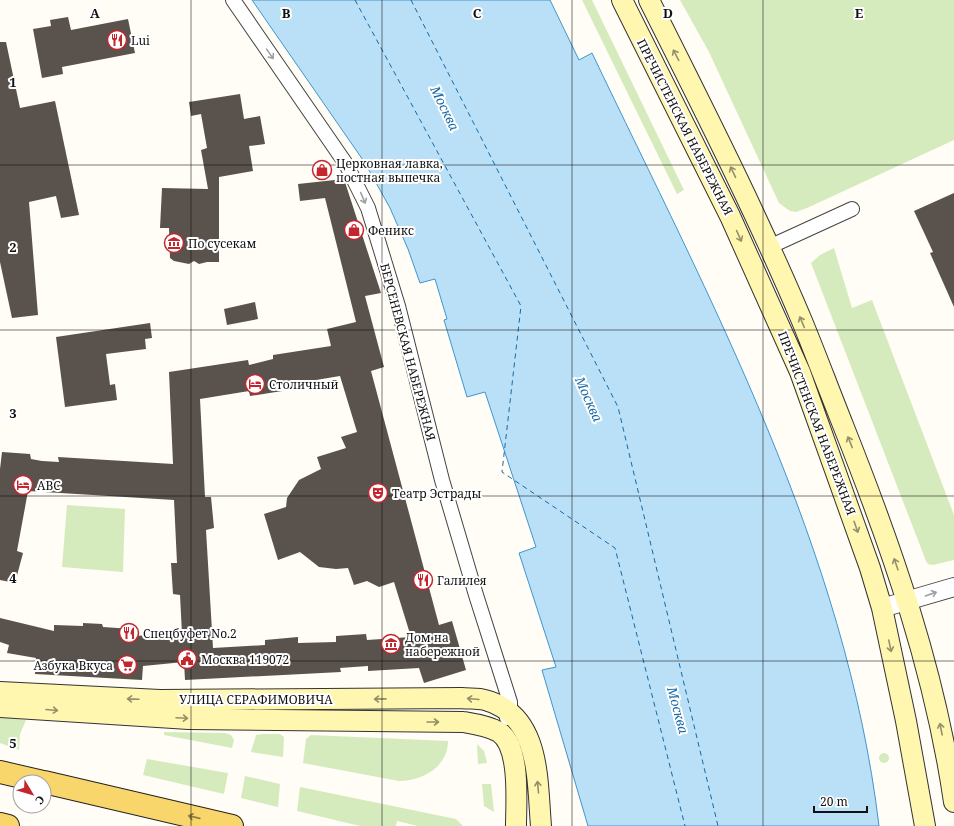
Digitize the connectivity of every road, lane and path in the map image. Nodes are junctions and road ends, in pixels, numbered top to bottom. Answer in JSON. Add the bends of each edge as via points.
{"nodes":[{"id":1,"x":233,"y":0,"type":"edge"},
{"id":2,"x":622,"y":0,"type":"edge"},
{"id":3,"x":649,"y":0,"type":"edge"},
{"id":4,"x":852,"y":209,"type":"dead end"},
{"id":5,"x":769,"y":247,"type":"junction"},
{"id":6,"x":954,"y":587,"type":"edge"},
{"id":7,"x":908,"y":601,"type":"junction"},
{"id":8,"x":882,"y":608,"type":"junction"},
{"id":9,"x":0,"y":692,"type":"edge"},
{"id":10,"x":326,"y":700,"type":"junction"},
{"id":11,"x":7,"y":707,"type":"edge"},
{"id":12,"x":510,"y":712,"type":"junction"},
{"id":13,"x":324,"y":721,"type":"junction"},
{"id":14,"x":499,"y":733,"type":"junction"},
{"id":15,"x":0,"y":772,"type":"edge"},
{"id":16,"x":12,"y":775,"type":"edge"},
{"id":17,"x":52,"y":784,"type":"edge"},
{"id":18,"x":954,"y":802,"type":"edge"},
{"id":19,"x":0,"y":824,"type":"edge"},
{"id":20,"x":8,"y":826,"type":"edge"},
{"id":21,"x":232,"y":826,"type":"edge"},
{"id":22,"x":516,"y":826,"type":"edge"},
{"id":23,"x":541,"y":826,"type":"edge"},
{"id":24,"x":925,"y":826,"type":"edge"}],
"edges":[{"from":1,"to":12,"type":"street","name":"БЕРСЕНЕВСКАЯ НАБЕРЕЖНАЯ","one_way":true,"via":[[342,157],[368,208],[398,306],[442,480],[510,702]]},
{"from":2,"to":8,"type":"main road","name":"ПРЕЧИСТЕНСКАЯ НАБЕРЕЖНАЯ","one_way":true,"via":[[730,216],[783,330],[839,478]]},
{"from":5,"to":3,"type":"main road","name":"ПРЕЧИСТЕНСКАЯ НАБЕРЕЖНАЯ","one_way":true},
{"from":4,"to":5,"type":"street"},
{"from":7,"to":5,"type":"main road","name":"ПРЕЧИСТЕНСКАЯ НАБЕРЕЖНАЯ","one_way":true,"via":[[864,476],[802,320]]},
{"from":7,"to":6,"type":"street","one_way":true},
{"from":7,"to":8,"type":"street"},
{"from":18,"to":7,"type":"main road","name":"ПРЕЧИСТЕНСКАЯ НАБЕРЕЖНАЯ","one_way":true,"via":[[938,713]]},
{"from":8,"to":24,"type":"main road","name":"ПРЕЧИСТЕНСКАЯ НАБЕРЕЖНАЯ","one_way":true},
{"from":10,"to":9,"type":"main road","name":"УЛИЦА СЕРАФИМОВИЧА","one_way":true,"via":[[160,700]]},
{"from":12,"to":10,"type":"main road","name":"УЛИЦА СЕРАФИМОВИЧА","one_way":true,"via":[[486,700],[461,698]]},
{"from":10,"to":13,"type":"street","via":[[332,702],[336,709],[334,717]]},
{"from":11,"to":13,"type":"main road","name":"УЛИЦА СЕРАФИМОВИЧА","one_way":true,"via":[[127,716]]},
{"from":12,"to":14,"type":"street"},
{"from":23,"to":12,"type":"main road","one_way":true,"via":[[536,764],[532,747],[524,729]]},
{"from":13,"to":14,"type":"main road","name":"УЛИЦА СЕРАФИМОВИЧА","one_way":true,"via":[[464,722],[480,724]]},
{"from":14,"to":22,"type":"main road","via":[[508,742],[513,754]]},
{"from":15,"to":16,"type":"main road"},
{"from":21,"to":17,"type":"main road","one_way":true},
{"from":19,"to":20,"type":"main road"}]}
